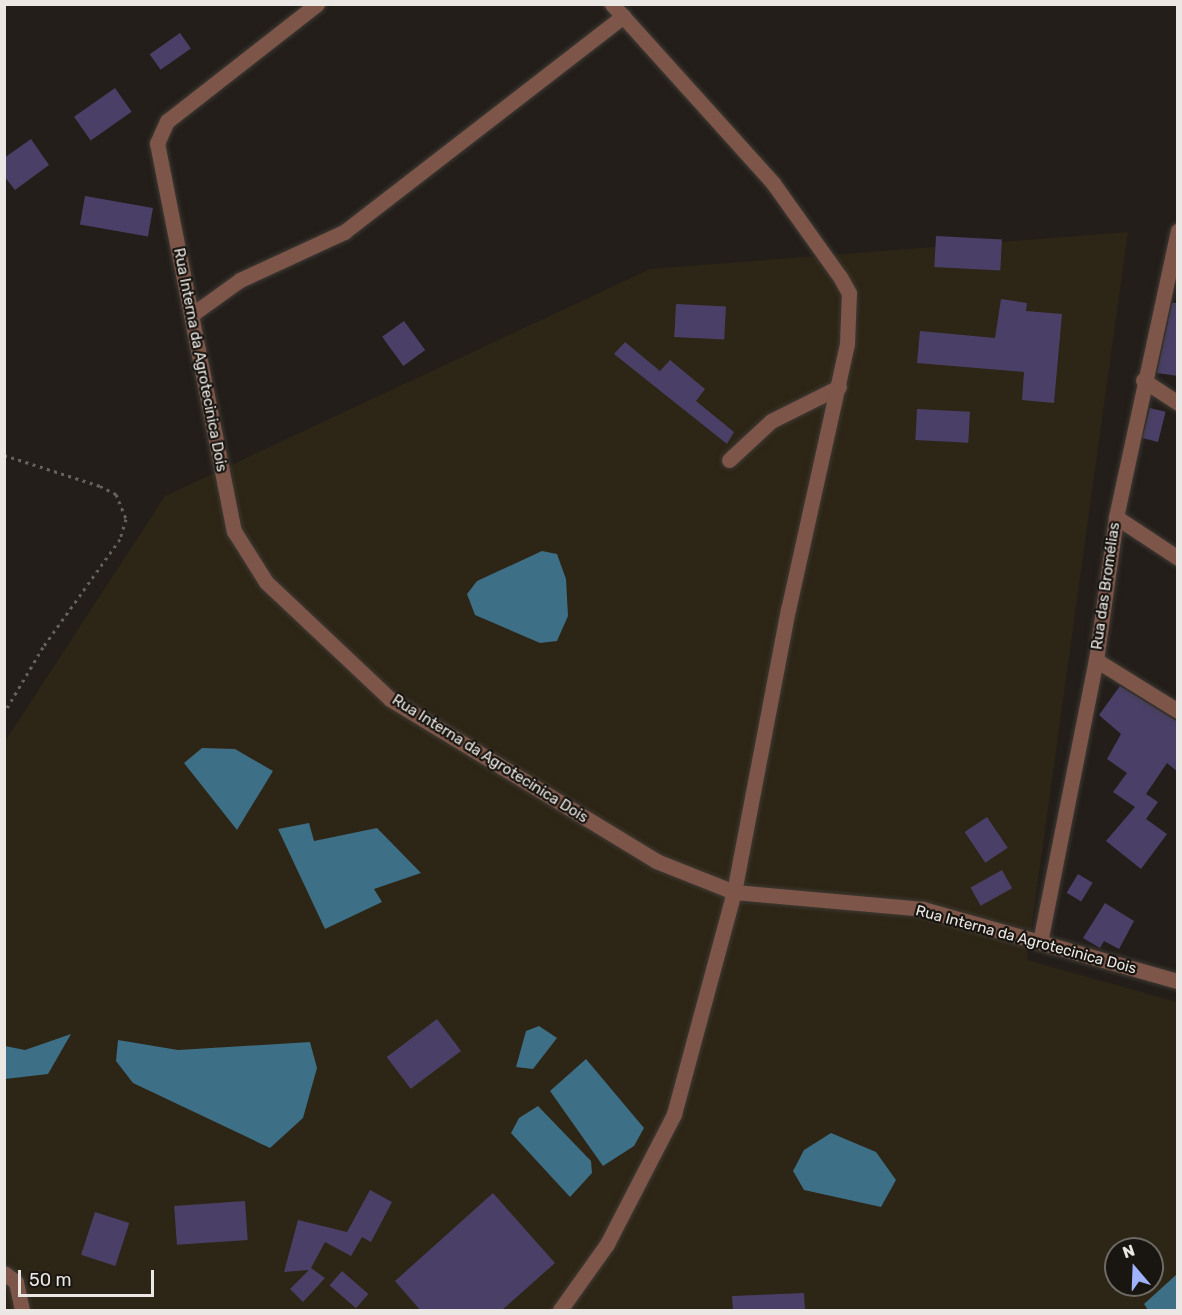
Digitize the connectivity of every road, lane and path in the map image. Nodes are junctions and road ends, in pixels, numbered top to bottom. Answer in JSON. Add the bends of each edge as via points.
{"nodes":[{"id":1,"x":317,"y":4,"type":"edge"},
{"id":2,"x":612,"y":4,"type":"edge"},
{"id":3,"x":623,"y":16,"type":"junction"},
{"id":4,"x":1178,"y":231,"type":"edge"},
{"id":5,"x":194,"y":313,"type":"junction"},
{"id":6,"x":1143,"y":380,"type":"junction"},
{"id":7,"x":839,"y":387,"type":"junction"},
{"id":8,"x":1178,"y":403,"type":"edge"},
{"id":9,"x":4,"y":456,"type":"edge"},
{"id":10,"x":729,"y":460,"type":"dead end"},
{"id":11,"x":1116,"y":518,"type":"junction"},
{"id":12,"x":1178,"y":558,"type":"edge"},
{"id":13,"x":1096,"y":660,"type":"junction"},
{"id":14,"x":1178,"y":711,"type":"edge"},
{"id":15,"x":4,"y":713,"type":"edge"},
{"id":16,"x":734,"y":892,"type":"junction"},
{"id":17,"x":1040,"y":942,"type":"junction"},
{"id":18,"x":1178,"y":981,"type":"edge"},
{"id":19,"x":4,"y":1273,"type":"edge"},
{"id":20,"x":22,"y":1311,"type":"edge"},
{"id":21,"x":560,"y":1311,"type":"edge"}],
"edges":[{"from":1,"to":5,"type":"street","name":"Rua Interna da Agrotecinica Dois","via":[[159,129],[159,159]]},
{"from":2,"to":3,"type":"street"},
{"from":3,"to":5,"type":"street","via":[[344,232],[240,280]]},
{"from":3,"to":7,"type":"street","via":[[774,183],[840,277],[849,293]]},
{"from":4,"to":6,"type":"street","name":"Rua das Bromélias"},
{"from":5,"to":16,"type":"street","name":"Rua Interna da Agrotecinica Dois","via":[[234,531],[266,582],[390,699],[656,861]]},
{"from":6,"to":8,"type":"street"},
{"from":6,"to":11,"type":"street","name":"Rua das Bromélias"},
{"from":7,"to":10,"type":"street","via":[[771,421]]},
{"from":7,"to":16,"type":"street","via":[[788,610]]},
{"from":9,"to":15,"type":"path","via":[[116,494],[126,519],[120,539],[43,647]]},
{"from":11,"to":12,"type":"street"},
{"from":11,"to":13,"type":"street","name":"Rua das Bromélias"},
{"from":13,"to":14,"type":"street"},
{"from":13,"to":17,"type":"street","name":"Rua das Bromélias"},
{"from":16,"to":17,"type":"street","name":"Rua Interna da Agrotecinica Dois","via":[[923,909]]},
{"from":16,"to":21,"type":"street","via":[[670,1122],[608,1244]]},
{"from":17,"to":18,"type":"street","name":"Rua Interna da Agrotecinica Dois"},
{"from":19,"to":20,"type":"street","via":[[16,1282]]}]}
